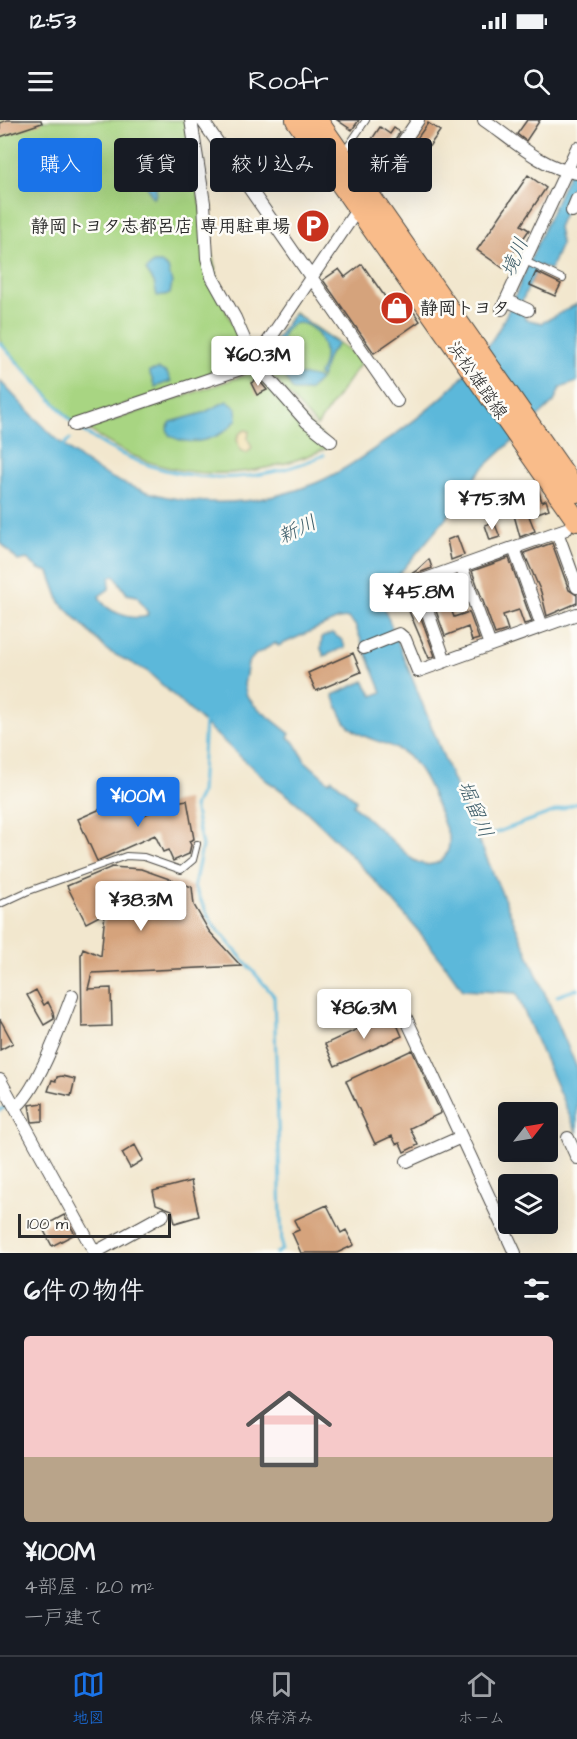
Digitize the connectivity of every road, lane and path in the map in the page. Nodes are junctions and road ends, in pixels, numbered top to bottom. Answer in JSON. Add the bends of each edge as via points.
{"nodes":[{"id":1,"x":191,"y":120,"type":"edge"},
{"id":2,"x":202,"y":120,"type":"edge"},
{"id":3,"x":296,"y":120,"type":"edge"},
{"id":4,"x":316,"y":120,"type":"edge"},
{"id":5,"x":366,"y":120,"type":"edge"},
{"id":6,"x":418,"y":120,"type":"edge"},
{"id":7,"x":484,"y":120,"type":"edge"},
{"id":8,"x":577,"y":148,"type":"edge"},
{"id":9,"x":342,"y":155,"type":"junction"},
{"id":10,"x":570,"y":172,"type":"edge"},
{"id":11,"x":363,"y":200,"type":"junction"},
{"id":12,"x":526,"y":261,"type":"junction"},
{"id":13,"x":310,"y":276,"type":"junction"},
{"id":14,"x":563,"y":279,"type":"dead end"},
{"id":15,"x":528,"y":310,"type":"dead end"},
{"id":16,"x":254,"y":362,"type":"junction"},
{"id":17,"x":397,"y":401,"type":"dead end"},
{"id":18,"x":74,"y":425,"type":"dead end"},
{"id":19,"x":530,"y":439,"type":"junction"},
{"id":20,"x":331,"y":441,"type":"dead end"},
{"id":21,"x":577,"y":492,"type":"edge"},
{"id":22,"x":567,"y":527,"type":"edge"},
{"id":23,"x":514,"y":548,"type":"junction"},
{"id":24,"x":461,"y":566,"type":"junction"},
{"id":25,"x":417,"y":582,"type":"junction"},
{"id":26,"x":577,"y":587,"type":"edge"},
{"id":27,"x":395,"y":590,"type":"dead end"},
{"id":28,"x":577,"y":614,"type":"edge"},
{"id":29,"x":542,"y":626,"type":"junction"},
{"id":30,"x":490,"y":645,"type":"junction"},
{"id":31,"x":364,"y":648,"type":"dead end"},
{"id":32,"x":445,"y":661,"type":"junction"},
{"id":33,"x":197,"y":844,"type":"dead end"},
{"id":34,"x":0,"y":904,"type":"edge"},
{"id":35,"x":72,"y":996,"type":"dead end"},
{"id":36,"x":400,"y":1005,"type":"dead end"},
{"id":37,"x":0,"y":1080,"type":"edge"},
{"id":38,"x":8,"y":1103,"type":"edge"},
{"id":39,"x":461,"y":1137,"type":"junction"},
{"id":40,"x":568,"y":1137,"type":"dead end"},
{"id":41,"x":577,"y":1158,"type":"edge"},
{"id":42,"x":407,"y":1161,"type":"dead end"},
{"id":43,"x":163,"y":1215,"type":"dead end"},
{"id":44,"x":95,"y":1253,"type":"edge"},
{"id":45,"x":515,"y":1253,"type":"edge"}],
"edges":[{"from":1,"to":16,"type":"street","via":[[209,268]]},
{"from":2,"to":13,"type":"street"},
{"from":3,"to":11,"type":"main road","name":"浜松雄踏線"},
{"from":4,"to":9,"type":"main road","name":"浜松雄踏線"},
{"from":5,"to":9,"type":"lane"},
{"from":6,"to":11,"type":"street"},
{"from":7,"to":10,"type":"street","via":[[545,162]]},
{"from":8,"to":10,"type":"street"},
{"from":9,"to":11,"type":"main road","name":"浜松雄踏線"},
{"from":10,"to":12,"type":"street"},
{"from":11,"to":13,"type":"street"},
{"from":11,"to":19,"type":"main road","name":"浜松雄踏線"},
{"from":12,"to":14,"type":"lane"},
{"from":12,"to":15,"type":"street","via":[[507,304]]},
{"from":13,"to":16,"type":"street"},
{"from":13,"to":17,"type":"street"},
{"from":16,"to":18,"type":"street"},
{"from":16,"to":20,"type":"street","via":[[307,422]]},
{"from":19,"to":21,"type":"main road","name":"浜松雄踏線"},
{"from":19,"to":22,"type":"main road","name":"浜松雄踏線"},
{"from":22,"to":23,"type":"street"},
{"from":22,"to":26,"type":"street"},
{"from":23,"to":24,"type":"street"},
{"from":23,"to":29,"type":"street"},
{"from":24,"to":25,"type":"street"},
{"from":24,"to":30,"type":"street"},
{"from":25,"to":27,"type":"street"},
{"from":25,"to":32,"type":"street"},
{"from":28,"to":29,"type":"street"},
{"from":29,"to":30,"type":"street"},
{"from":30,"to":32,"type":"street"},
{"from":31,"to":32,"type":"street","via":[[395,634],[405,639],[418,670]]},
{"from":33,"to":34,"type":"lane","via":[[193,860],[181,870],[144,857],[126,856]]},
{"from":35,"to":38,"type":"street","via":[[25,1098]]},
{"from":36,"to":39,"type":"street"},
{"from":37,"to":38,"type":"street"},
{"from":38,"to":44,"type":"street"},
{"from":39,"to":42,"type":"street"},
{"from":39,"to":45,"type":"street"},
{"from":40,"to":41,"type":"street"},
{"from":43,"to":44,"type":"street"}]}
